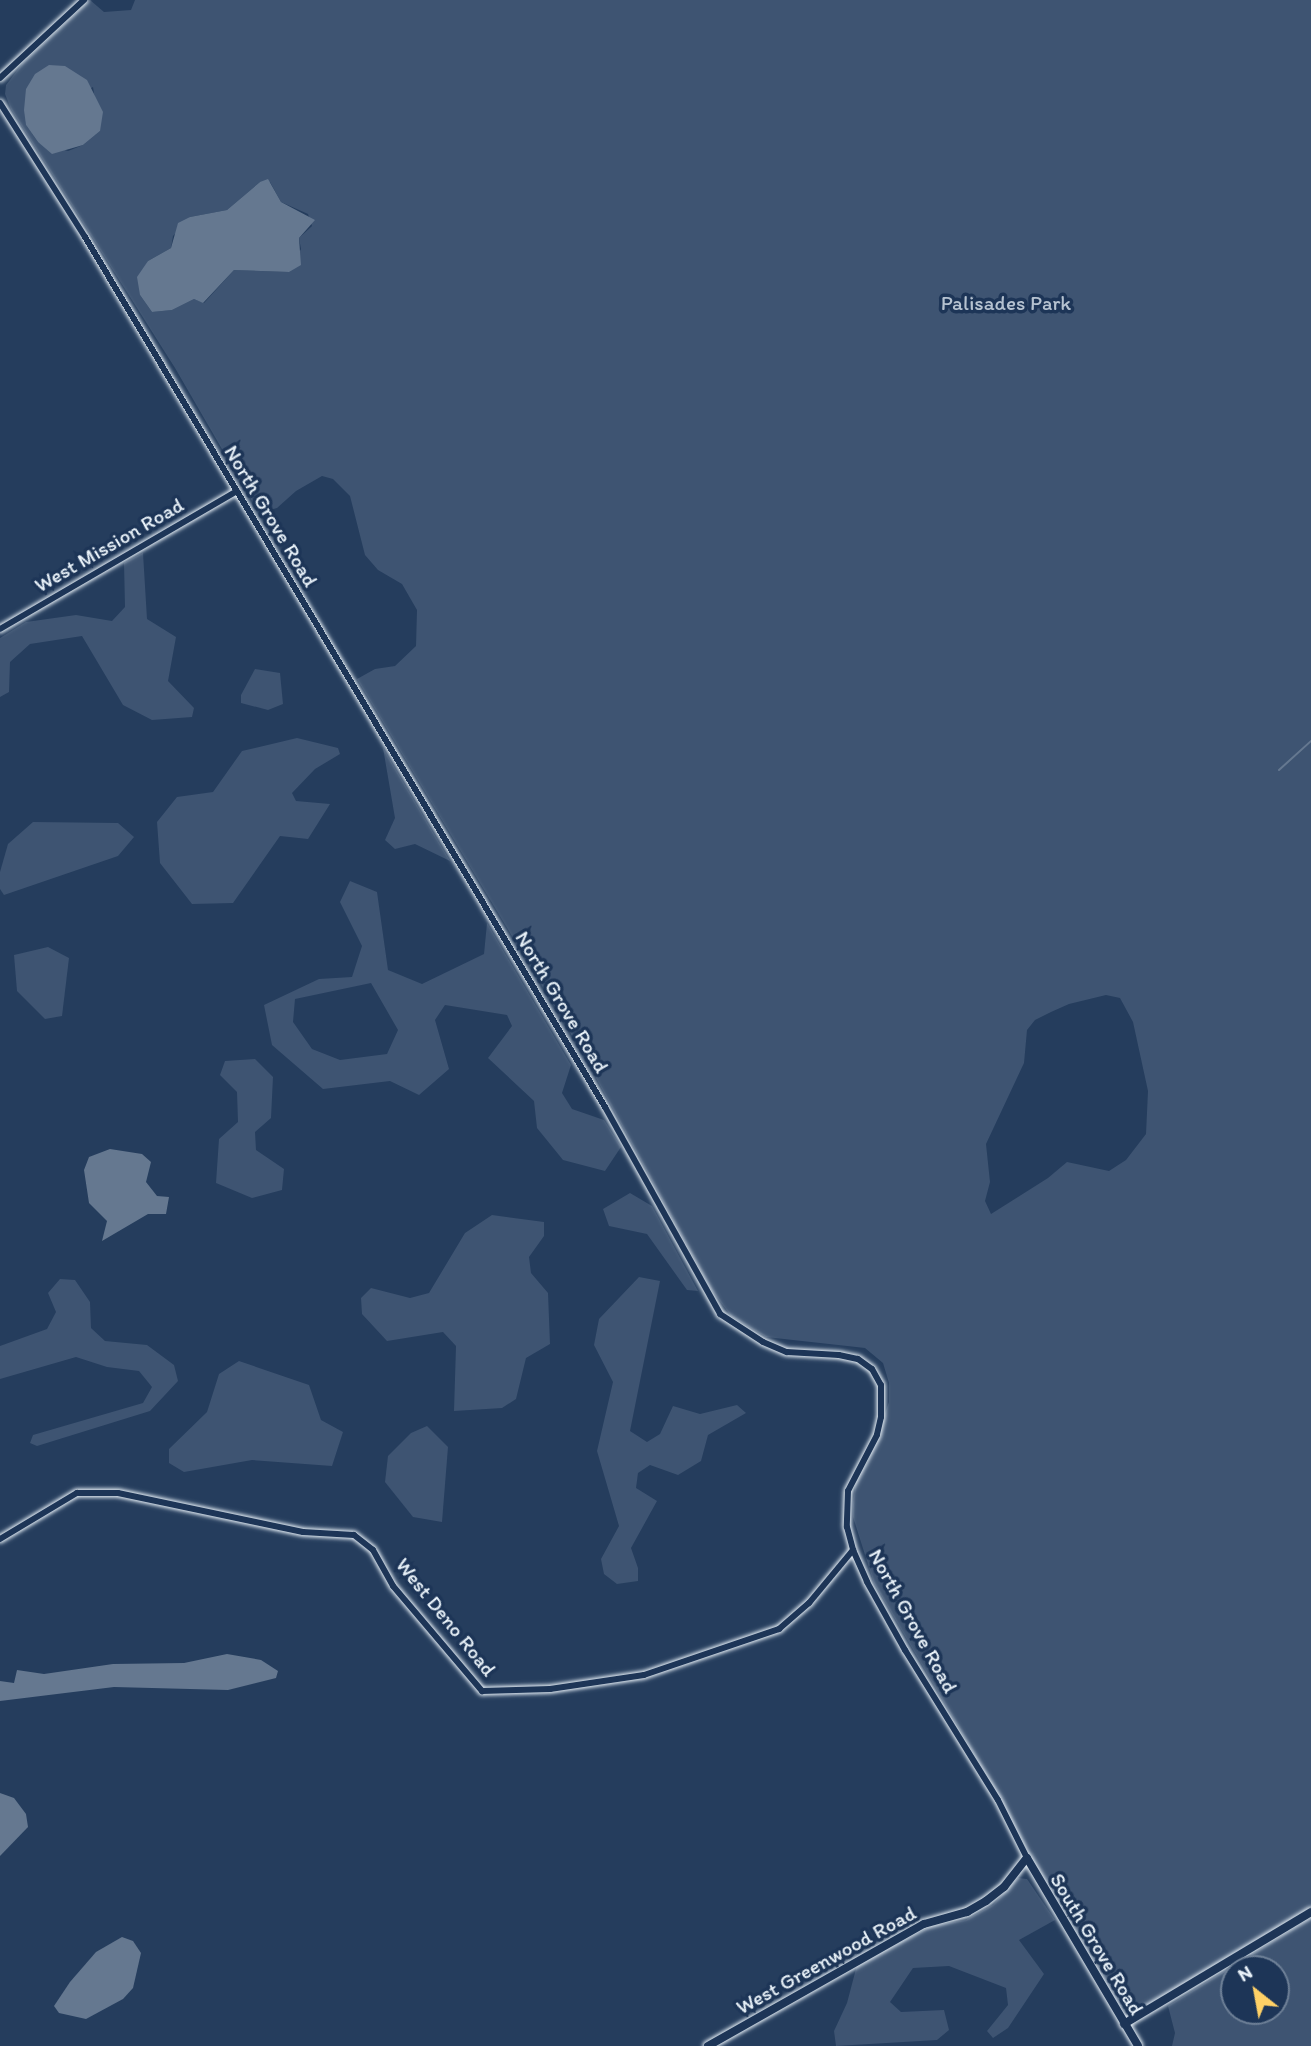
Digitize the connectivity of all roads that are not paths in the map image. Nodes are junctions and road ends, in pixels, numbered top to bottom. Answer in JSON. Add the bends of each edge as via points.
{"nodes":[{"id":1,"x":84,"y":0,"type":"edge"},
{"id":2,"x":0,"y":78,"type":"edge"},
{"id":3,"x":0,"y":103,"type":"edge"},
{"id":4,"x":237,"y":491,"type":"junction"},
{"id":5,"x":0,"y":629,"type":"edge"},
{"id":6,"x":0,"y":1539,"type":"edge"},
{"id":7,"x":853,"y":1550,"type":"junction"},
{"id":8,"x":1027,"y":1858,"type":"junction"},
{"id":9,"x":1311,"y":1912,"type":"edge"},
{"id":10,"x":1124,"y":2024,"type":"junction"},
{"id":11,"x":708,"y":2046,"type":"edge"},
{"id":12,"x":1138,"y":2046,"type":"edge"}],
"edges":[{"from":1,"to":2,"type":"street"},
{"from":3,"to":4,"type":"street","name":"North Grove Road"},
{"from":4,"to":5,"type":"street","name":"West Mission Road"},
{"from":4,"to":7,"type":"street","name":"North Grove Road","via":[[605,1107],[720,1314],[762,1342],[788,1352],[839,1355],[858,1359],[872,1369],[881,1385],[881,1418],[848,1491],[847,1527]]},
{"from":6,"to":7,"type":"street","name":"West Deno Road","via":[[77,1493],[118,1493],[303,1531],[355,1535],[373,1550],[393,1586],[482,1692],[550,1689],[644,1675],[779,1629],[809,1604]]},
{"from":7,"to":8,"type":"street","name":"North Grove Road","via":[[867,1583],[998,1800]]},
{"from":8,"to":10,"type":"street","name":"South Grove Road"},
{"from":8,"to":11,"type":"street","name":"West Greenwood Road","via":[[986,1901],[967,1912],[924,1924]]},
{"from":9,"to":10,"type":"street"},
{"from":10,"to":12,"type":"street","name":"South Grove Road"}]}
